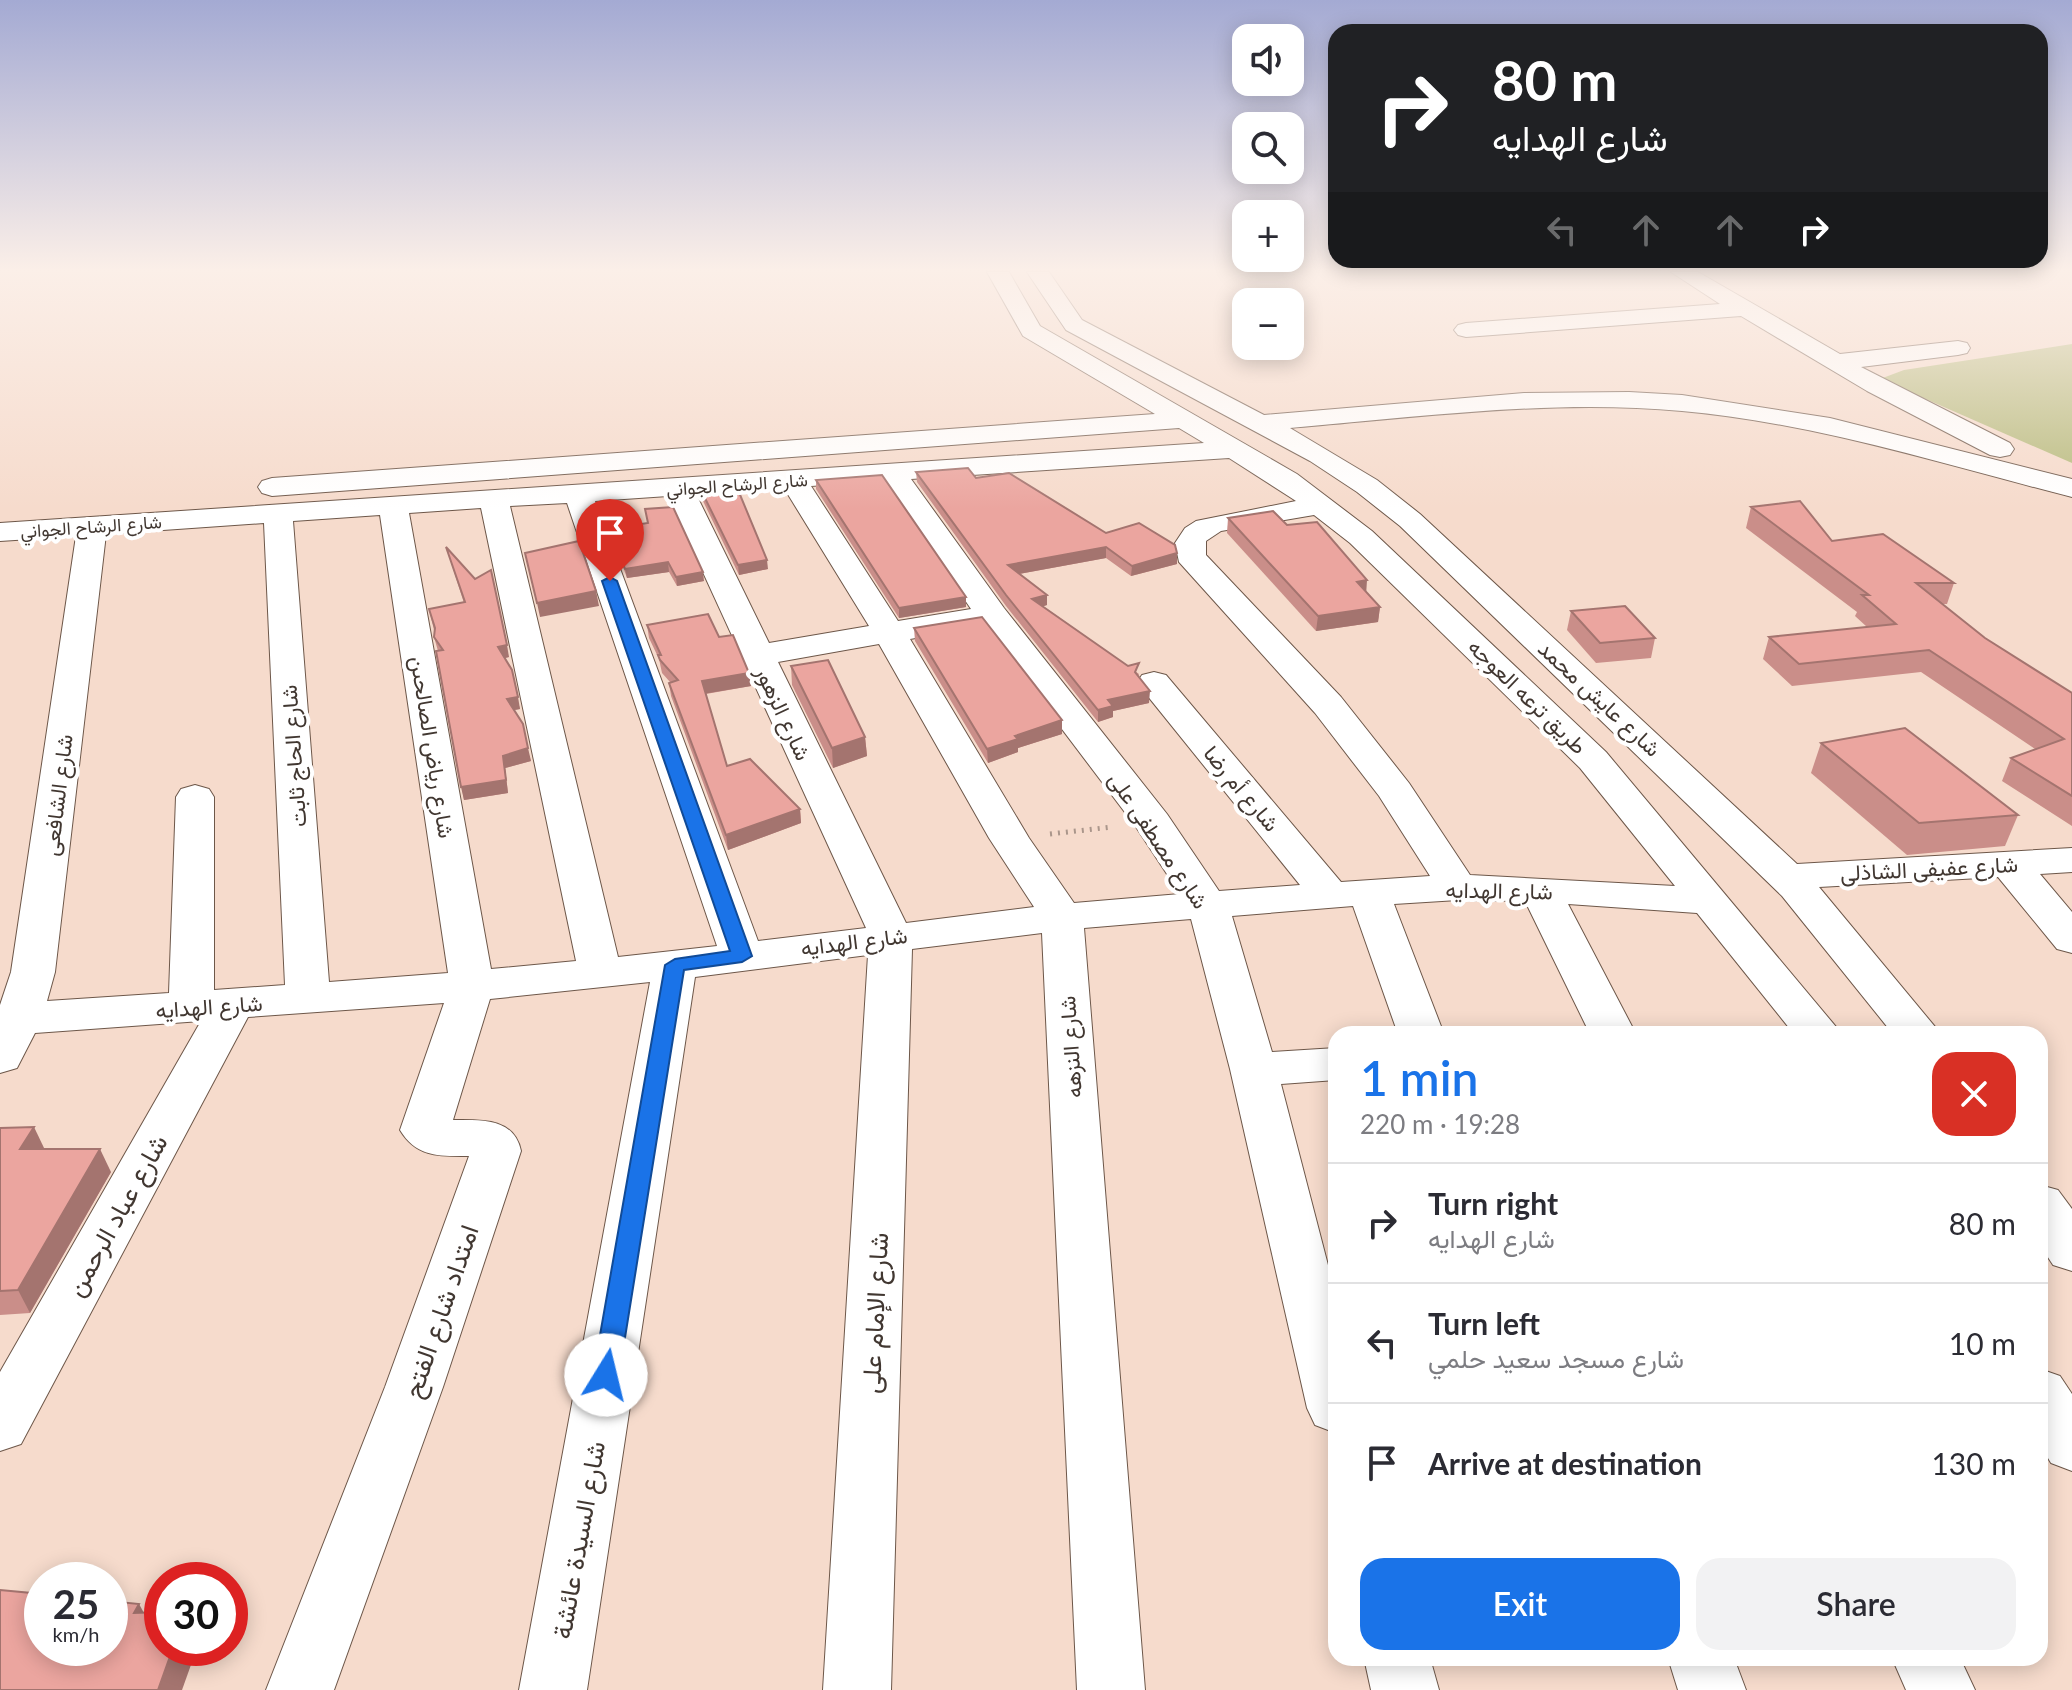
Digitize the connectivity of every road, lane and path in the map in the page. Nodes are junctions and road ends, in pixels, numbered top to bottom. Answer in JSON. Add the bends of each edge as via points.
{"nodes":[{"id":1,"x":1064,"y":351,"type":"edge"},
{"id":2,"x":1122,"y":351,"type":"edge"},
{"id":3,"x":1818,"y":351,"type":"edge"},
{"id":4,"x":1933,"y":351,"type":"edge"},
{"id":5,"x":1837,"y":362,"type":"junction"},
{"id":6,"x":1248,"y":418,"type":"junction"},
{"id":7,"x":1181,"y":420,"type":"junction"},
{"id":8,"x":1235,"y":449,"type":"junction"},
{"id":9,"x":892,"y":472,"type":"junction"},
{"id":10,"x":793,"y":480,"type":"junction"},
{"id":11,"x":2072,"y":486,"type":"edge"},
{"id":12,"x":679,"y":488,"type":"junction"},
{"id":13,"x":579,"y":495,"type":"junction"},
{"id":14,"x":494,"y":501,"type":"junction"},
{"id":15,"x":1321,"y":505,"type":"junction"},
{"id":16,"x":0,"y":507,"type":"edge"},
{"id":17,"x":393,"y":507,"type":"junction"},
{"id":18,"x":278,"y":514,"type":"junction"},
{"id":19,"x":92,"y":526,"type":"junction"},
{"id":20,"x":0,"y":532,"type":"edge"},
{"id":21,"x":992,"y":615,"type":"junction"},
{"id":22,"x":889,"y":632,"type":"junction"},
{"id":23,"x":757,"y":655,"type":"junction"},
{"id":24,"x":1154,"y":682,"type":"dead end"},
{"id":25,"x":195,"y":797,"type":"dead end"},
{"id":26,"x":1153,"y":822,"type":"junction"},
{"id":27,"x":1009,"y":838,"type":"junction"},
{"id":28,"x":2072,"y":860,"type":"edge"},
{"id":29,"x":2009,"y":864,"type":"junction"},
{"id":30,"x":1787,"y":877,"type":"junction"},
{"id":31,"x":1458,"y":887,"type":"junction"},
{"id":32,"x":1540,"y":889,"type":"junction"},
{"id":33,"x":1350,"y":894,"type":"junction"},
{"id":34,"x":1708,"y":901,"type":"junction"},
{"id":35,"x":1208,"y":906,"type":"junction"},
{"id":36,"x":1062,"y":917,"type":"junction"},
{"id":37,"x":891,"y":936,"type":"junction"},
{"id":38,"x":2072,"y":939,"type":"edge"},
{"id":39,"x":742,"y":956,"type":"junction"},
{"id":40,"x":675,"y":965,"type":"junction"},
{"id":41,"x":600,"y":972,"type":"junction"},
{"id":42,"x":472,"y":986,"type":"junction"},
{"id":43,"x":308,"y":998,"type":"junction"},
{"id":44,"x":211,"y":1006,"type":"junction"},
{"id":45,"x":10,"y":1020,"type":"edge"},
{"id":46,"x":1417,"y":1026,"type":"edge"},
{"id":47,"x":1609,"y":1026,"type":"edge"},
{"id":48,"x":1812,"y":1026,"type":"edge"},
{"id":49,"x":1911,"y":1026,"type":"edge"},
{"id":50,"x":0,"y":1057,"type":"edge"},
{"id":51,"x":1328,"y":1064,"type":"edge"},
{"id":52,"x":1254,"y":1069,"type":"junction"},
{"id":53,"x":2072,"y":1198,"type":"edge"},
{"id":54,"x":2048,"y":1200,"type":"edge"},
{"id":55,"x":2048,"y":1213,"type":"edge"},
{"id":56,"x":2072,"y":1250,"type":"edge"},
{"id":57,"x":1328,"y":1375,"type":"edge"},
{"id":58,"x":2048,"y":1406,"type":"edge"},
{"id":59,"x":0,"y":1426,"type":"edge"},
{"id":60,"x":2072,"y":1445,"type":"edge"},
{"id":61,"x":1399,"y":1666,"type":"edge"},
{"id":62,"x":1704,"y":1666,"type":"edge"},
{"id":63,"x":1929,"y":1666,"type":"edge"},
{"id":64,"x":300,"y":1690,"type":"edge"},
{"id":65,"x":553,"y":1690,"type":"edge"},
{"id":66,"x":857,"y":1690,"type":"edge"},
{"id":67,"x":1111,"y":1690,"type":"edge"},
{"id":68,"x":1405,"y":1690,"type":"edge"},
{"id":69,"x":1712,"y":1690,"type":"edge"},
{"id":70,"x":1941,"y":1690,"type":"edge"}],
"edges":[{"from":1,"to":7,"type":"street","name":"طريق ترعه العوجه"},
{"from":2,"to":6,"type":"street","name":"شارع عايش محمد"},
{"from":3,"to":5,"type":"street"},
{"from":4,"to":5,"type":"street"},
{"from":5,"to":11,"type":"street"},
{"from":6,"to":11,"type":"street","via":[[1554,400],[1681,403],[1814,421]]},
{"from":6,"to":30,"type":"street","name":"شارع عايش محمد","via":[[1320,455],[1410,520]]},
{"from":7,"to":8,"type":"street","name":"طريق ترعه العوجه"},
{"from":7,"to":16,"type":"street","name":"شارع الرشاح الجواني"},
{"from":8,"to":9,"type":"street","name":"شارع الرشاح الجواني"},
{"from":8,"to":15,"type":"street","name":"طريق ترعه العوجه"},
{"from":9,"to":10,"type":"street","name":"شارع الرشاح الجواني"},
{"from":9,"to":21,"type":"street","name":"شارع مصطفى على"},
{"from":10,"to":12,"type":"street","name":"شارع الرشاح الجواني"},
{"from":10,"to":22,"type":"street"},
{"from":12,"to":13,"type":"street","name":"شارع الرشاح الجواني"},
{"from":12,"to":23,"type":"street","name":"شارع الزهور"},
{"from":13,"to":14,"type":"street","name":"شارع الرشاح الجواني"},
{"from":13,"to":39,"type":"street"},
{"from":14,"to":17,"type":"street","name":"شارع الرشاح الجواني"},
{"from":14,"to":41,"type":"street"},
{"from":15,"to":31,"type":"street","via":[[1213,524],[1189,540],[1188,551],[1328,705],[1395,791]]},
{"from":15,"to":34,"type":"street","name":"طريق ترعه العوجه","via":[[1459,628],[1593,760]]},
{"from":17,"to":18,"type":"street","name":"شارع الرشاح الجواني"},
{"from":17,"to":42,"type":"street","name":"شارع رياض الصالحىن"},
{"from":18,"to":19,"type":"street","name":"شارع الرشاح الجواني"},
{"from":18,"to":43,"type":"street","name":"شارع الحاج ثابت"},
{"from":19,"to":20,"type":"street","name":"شارع الرشاح الجواني"},
{"from":19,"to":45,"type":"street","name":"شارع الشافعى","via":[[33,972]]},
{"from":21,"to":22,"type":"street"},
{"from":21,"to":26,"type":"street","name":"شارع مصطفى على"},
{"from":22,"to":23,"type":"street"},
{"from":22,"to":27,"type":"street"},
{"from":23,"to":37,"type":"street","name":"شارع الزهور"},
{"from":24,"to":33,"type":"street","name":"شارع أم رضا"},
{"from":25,"to":44,"type":"street","name":"شارع عباد الرحمن"},
{"from":26,"to":27,"type":"path"},
{"from":26,"to":35,"type":"street","name":"شارع مصطفى على"},
{"from":27,"to":36,"type":"street"},
{"from":28,"to":29,"type":"street","name":"شارع عفيفى الشاذلى"},
{"from":29,"to":30,"type":"street","name":"شارع عفيفى الشاذلى"},
{"from":29,"to":38,"type":"street"},
{"from":30,"to":49,"type":"street","name":"شارع عايش محمد"},
{"from":31,"to":32,"type":"street","name":"شارع الهدايه"},
{"from":31,"to":33,"type":"street","name":"شارع الهدايه"},
{"from":32,"to":34,"type":"street","name":"شارع الهدايه"},
{"from":32,"to":47,"type":"street"},
{"from":33,"to":35,"type":"street","name":"شارع الهدايه"},
{"from":33,"to":46,"type":"street","name":"شارع أم رضا"},
{"from":34,"to":48,"type":"street","name":"طريق ترعه العوجه"},
{"from":35,"to":36,"type":"street","name":"شارع الهدايه"},
{"from":35,"to":52,"type":"street","name":"شارع مصطفى على"},
{"from":36,"to":37,"type":"street","name":"شارع الهدايه"},
{"from":36,"to":67,"type":"street","name":"شارع النزهه"},
{"from":37,"to":39,"type":"street","name":"شارع الهدايه"},
{"from":37,"to":66,"type":"street","name":"شارع الإمام على"},
{"from":39,"to":40,"type":"street","name":"شارع الهدايه"},
{"from":40,"to":41,"type":"street","name":"شارع الهدايه"},
{"from":40,"to":65,"type":"street","name":"شارع السيدة عائشة"},
{"from":41,"to":42,"type":"street","name":"شارع الهدايه"},
{"from":42,"to":43,"type":"street","name":"شارع الهدايه"},
{"from":42,"to":64,"type":"street","name":"امتداد شارع الفتح","via":[[425,1130],[435,1138],[487,1138],[496,1151]]},
{"from":43,"to":44,"type":"street","name":"شارع الهدايه"},
{"from":44,"to":45,"type":"street","name":"شارع الهدايه"},
{"from":44,"to":59,"type":"street","name":"شارع عباد الرحمن"},
{"from":45,"to":50,"type":"street","name":"شارع الشافعى"},
{"from":51,"to":52,"type":"street"},
{"from":52,"to":57,"type":"street","name":"شارع مصطفى على"},
{"from":53,"to":54,"type":"street"},
{"from":55,"to":56,"type":"street"},
{"from":58,"to":60,"type":"street"},
{"from":61,"to":68,"type":"street"},
{"from":62,"to":69,"type":"street"},
{"from":63,"to":70,"type":"street"}]}
